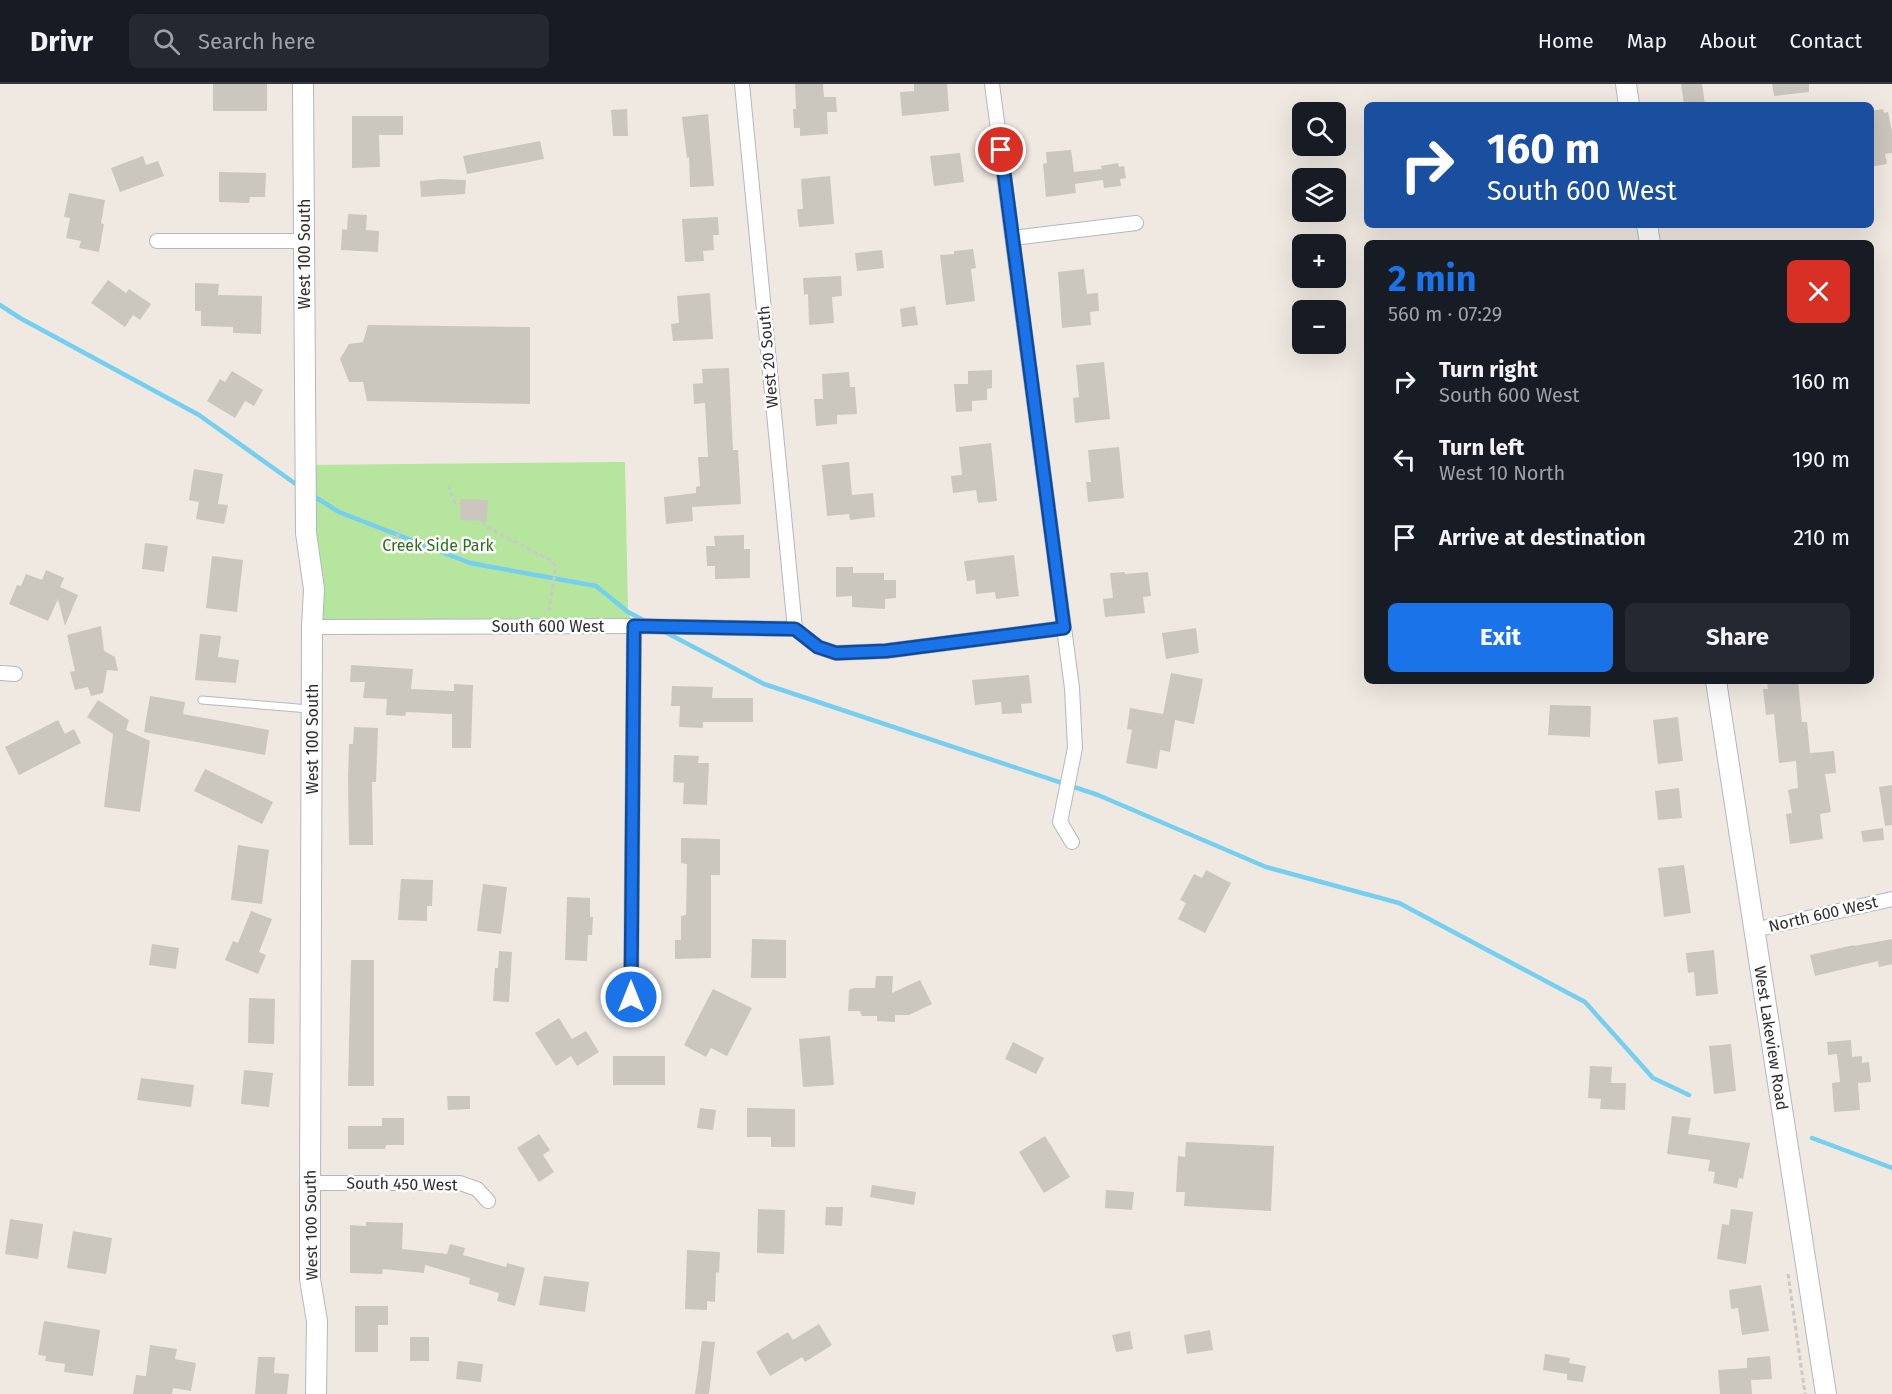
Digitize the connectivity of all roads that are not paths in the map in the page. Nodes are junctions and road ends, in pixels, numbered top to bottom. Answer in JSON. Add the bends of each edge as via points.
{"nodes":[{"id":1,"x":303,"y":84,"type":"edge"},
{"id":2,"x":742,"y":84,"type":"edge"},
{"id":3,"x":992,"y":84,"type":"edge"},
{"id":4,"x":1626,"y":84,"type":"edge"},
{"id":5,"x":1629,"y":102,"type":"edge"},
{"id":6,"x":1136,"y":224,"type":"dead end"},
{"id":7,"x":1013,"y":238,"type":"junction"},
{"id":8,"x":157,"y":241,"type":"dead end"},
{"id":9,"x":304,"y":241,"type":"junction"},
{"id":10,"x":634,"y":626,"type":"junction"},
{"id":11,"x":312,"y":627,"type":"junction"},
{"id":12,"x":1064,"y":628,"type":"junction"},
{"id":13,"x":795,"y":629,"type":"junction"},
{"id":14,"x":0,"y":673,"type":"edge"},
{"id":15,"x":15,"y":674,"type":"dead end"},
{"id":16,"x":1716,"y":684,"type":"edge"},
{"id":17,"x":202,"y":700,"type":"dead end"},
{"id":18,"x":312,"y":709,"type":"junction"},
{"id":19,"x":1072,"y":842,"type":"dead end"},
{"id":20,"x":1892,"y":898,"type":"edge"},
{"id":21,"x":1754,"y":930,"type":"junction"},
{"id":22,"x":631,"y":997,"type":"dead end"},
{"id":23,"x":310,"y":1183,"type":"junction"},
{"id":24,"x":488,"y":1201,"type":"dead end"},
{"id":25,"x":316,"y":1394,"type":"edge"},
{"id":26,"x":1826,"y":1394,"type":"edge"}],
"edges":[{"from":1,"to":9,"type":"street","name":"West 100 South"},
{"from":2,"to":13,"type":"street","name":"West 20 South"},
{"from":3,"to":7,"type":"street"},
{"from":4,"to":5,"type":"street"},
{"from":6,"to":7,"type":"street"},
{"from":7,"to":12,"type":"street"},
{"from":8,"to":9,"type":"street"},
{"from":9,"to":11,"type":"street","name":"West 100 South","via":[[306,533],[314,589]]},
{"from":10,"to":11,"type":"street","name":"South 600 West"},
{"from":10,"to":13,"type":"street","name":"South 600 West"},
{"from":10,"to":22,"type":"street"},
{"from":11,"to":18,"type":"street","name":"West 100 South"},
{"from":12,"to":13,"type":"street","via":[[886,651],[836,653],[818,647]]},
{"from":12,"to":19,"type":"street","via":[[1075,748],[1060,822]]},
{"from":14,"to":15,"type":"street"},
{"from":16,"to":21,"type":"street","name":"West Lakeview Road"},
{"from":17,"to":18,"type":"lane"},
{"from":18,"to":23,"type":"street","name":"West 100 South"},
{"from":20,"to":21,"type":"street","name":"North 600 West"},
{"from":21,"to":26,"type":"street","name":"West Lakeview Road"},
{"from":23,"to":24,"type":"street","name":"South 450 West","via":[[459,1183],[477,1189]]},
{"from":23,"to":25,"type":"street","name":"West 100 South","via":[[310,1279],[317,1321]]}]}
